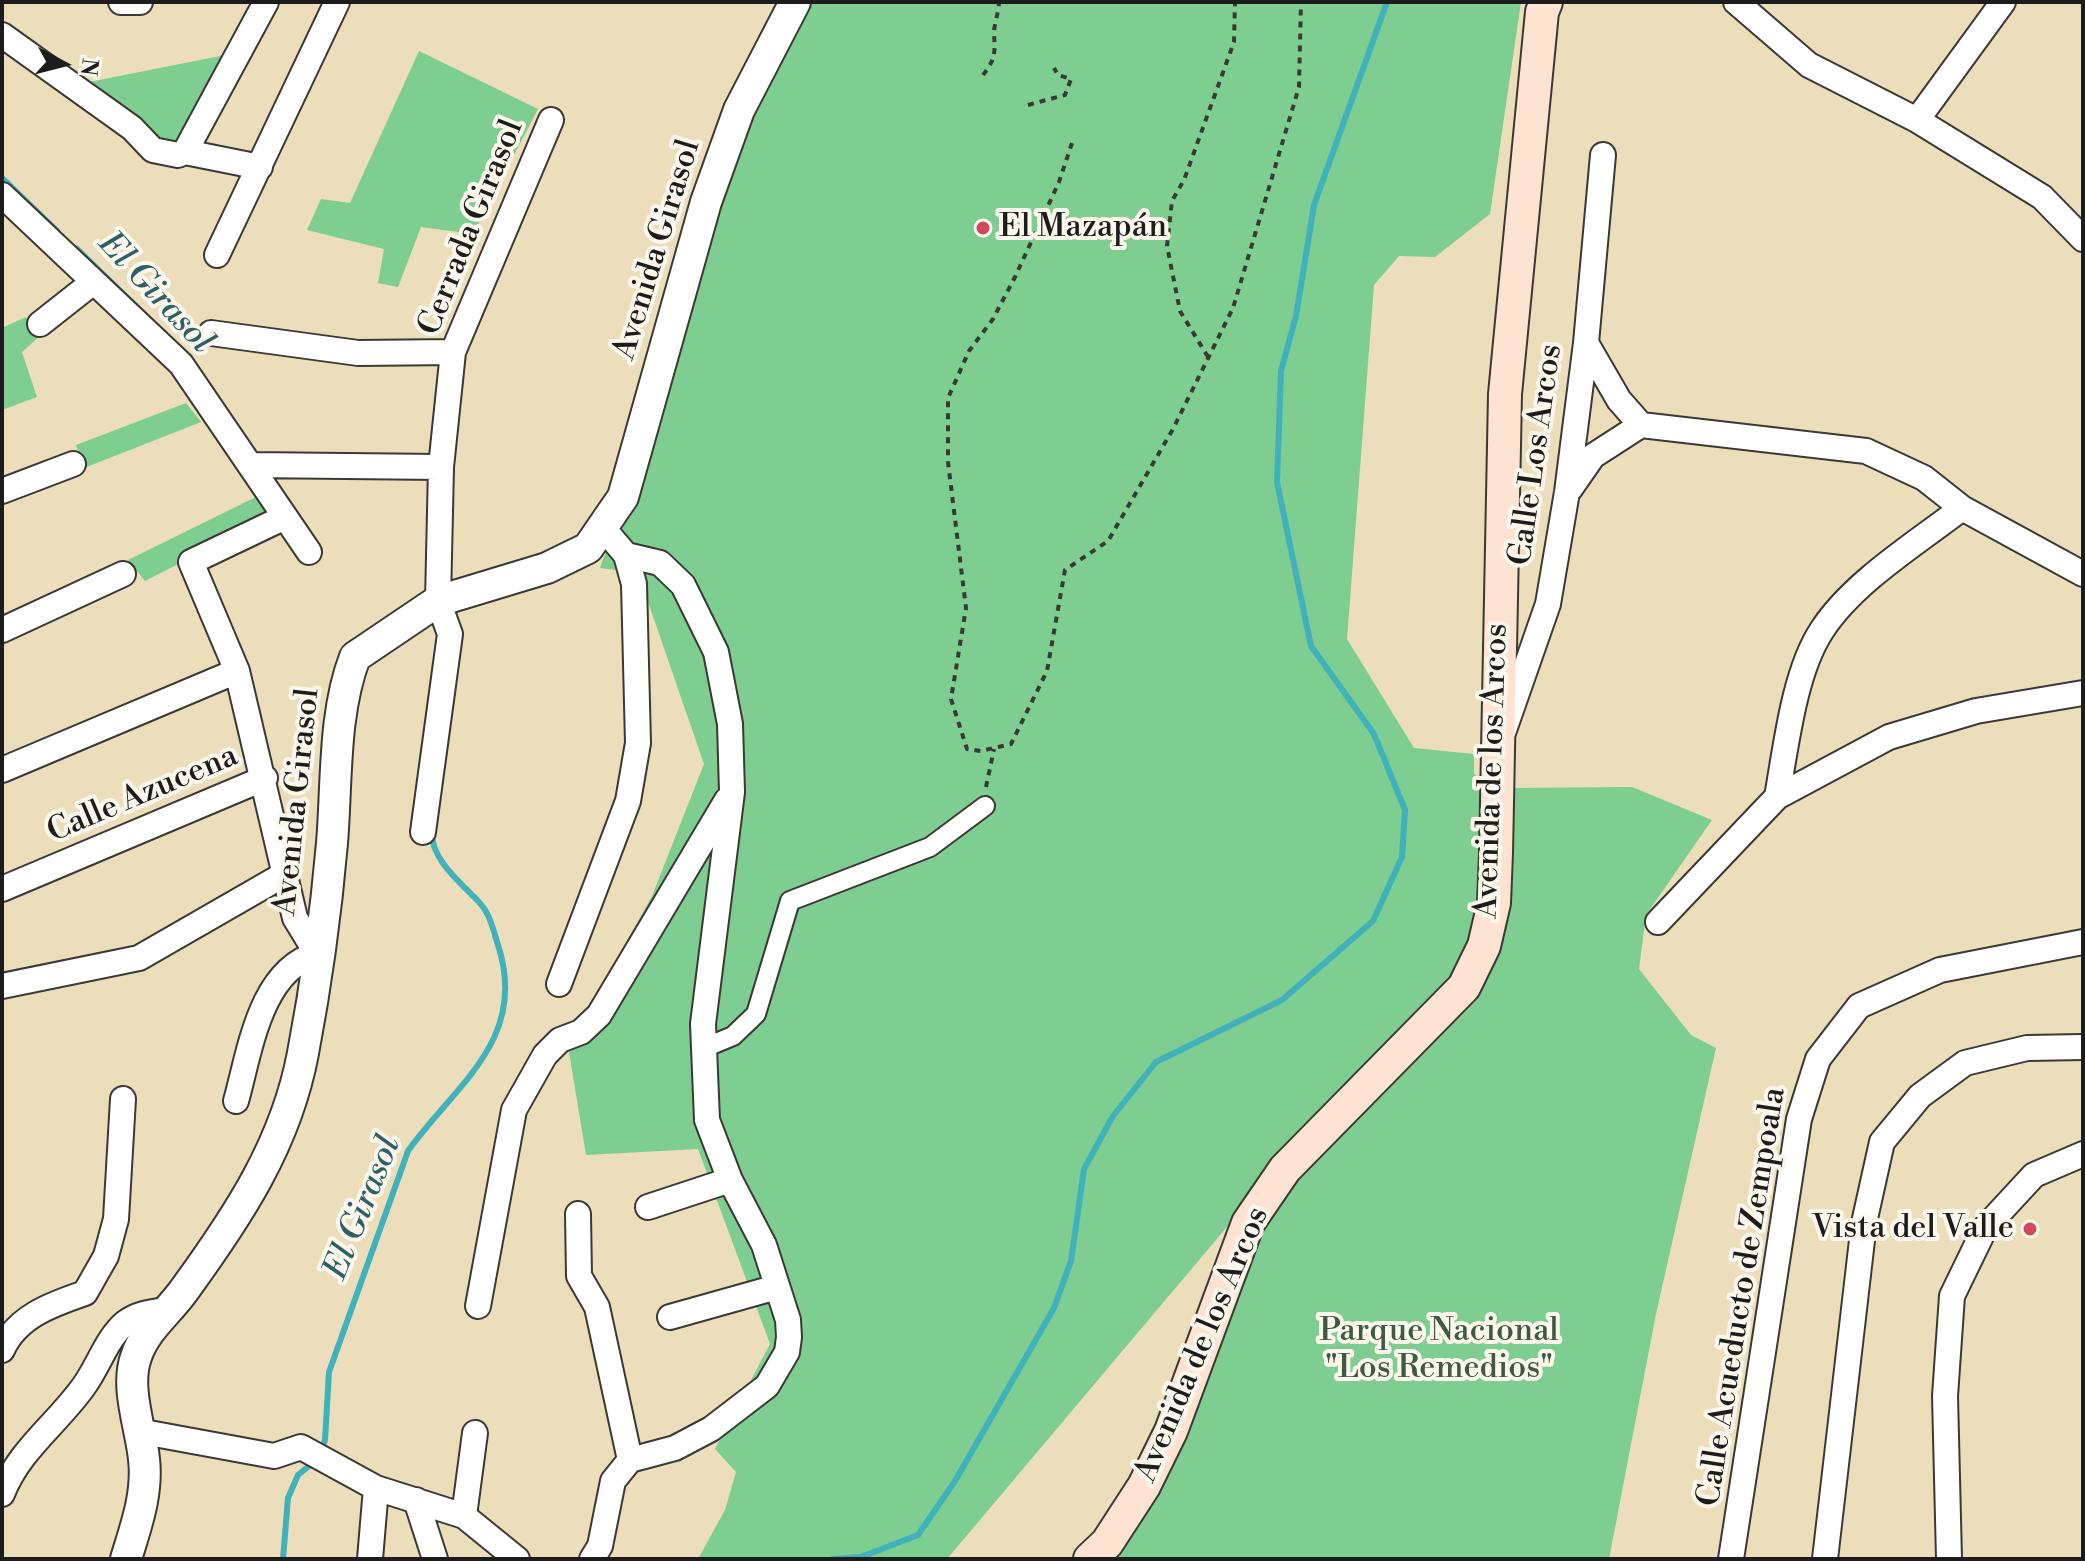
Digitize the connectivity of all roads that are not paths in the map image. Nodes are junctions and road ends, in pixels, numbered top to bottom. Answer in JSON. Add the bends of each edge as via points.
{"nodes":[{"id":1,"x":121,"y":2,"type":"edge"},
{"id":2,"x":140,"y":2,"type":"edge"},
{"id":3,"x":266,"y":2,"type":"edge"},
{"id":4,"x":337,"y":2,"type":"edge"},
{"id":5,"x":795,"y":2,"type":"edge"},
{"id":6,"x":1546,"y":2,"type":"edge"},
{"id":7,"x":1736,"y":2,"type":"edge"},
{"id":8,"x":2003,"y":2,"type":"edge"},
{"id":9,"x":2,"y":35,"type":"edge"},
{"id":10,"x":551,"y":120,"type":"dead end"},
{"id":11,"x":1917,"y":120,"type":"junction"},
{"id":12,"x":185,"y":152,"type":"junction"},
{"id":13,"x":1603,"y":155,"type":"dead end"},
{"id":14,"x":260,"y":167,"type":"junction"},
{"id":15,"x":2,"y":195,"type":"edge"},
{"id":16,"x":2083,"y":239,"type":"edge"},
{"id":17,"x":217,"y":255,"type":"dead end"},
{"id":18,"x":92,"y":283,"type":"junction"},
{"id":19,"x":40,"y":324,"type":"dead end"},
{"id":20,"x":211,"y":333,"type":"dead end"},
{"id":21,"x":1586,"y":343,"type":"junction"},
{"id":22,"x":453,"y":352,"type":"junction"},
{"id":23,"x":1641,"y":425,"type":"junction"},
{"id":24,"x":73,"y":464,"type":"dead end"},
{"id":25,"x":251,"y":465,"type":"junction"},
{"id":26,"x":441,"y":467,"type":"junction"},
{"id":27,"x":2,"y":491,"type":"edge"},
{"id":28,"x":1567,"y":492,"type":"junction"},
{"id":29,"x":1962,"y":508,"type":"junction"},
{"id":30,"x":283,"y":518,"type":"junction"},
{"id":31,"x":604,"y":529,"type":"junction"},
{"id":32,"x":309,"y":552,"type":"dead end"},
{"id":33,"x":626,"y":555,"type":"junction"},
{"id":34,"x":123,"y":574,"type":"dead end"},
{"id":35,"x":2083,"y":574,"type":"edge"},
{"id":36,"x":438,"y":601,"type":"junction"},
{"id":37,"x":2,"y":630,"type":"edge"},
{"id":38,"x":237,"y":671,"type":"junction"},
{"id":39,"x":2083,"y":693,"type":"edge"},
{"id":40,"x":1496,"y":755,"type":"junction"},
{"id":41,"x":2,"y":770,"type":"edge"},
{"id":42,"x":265,"y":778,"type":"junction"},
{"id":43,"x":732,"y":792,"type":"junction"},
{"id":44,"x":1777,"y":797,"type":"junction"},
{"id":45,"x":985,"y":806,"type":"road end"},
{"id":46,"x":423,"y":832,"type":"dead end"},
{"id":47,"x":285,"y":874,"type":"junction"},
{"id":48,"x":2,"y":889,"type":"edge"},
{"id":49,"x":1658,"y":922,"type":"dead end"},
{"id":50,"x":2083,"y":942,"type":"edge"},
{"id":51,"x":317,"y":954,"type":"junction"},
{"id":52,"x":559,"y":984,"type":"dead end"},
{"id":53,"x":2,"y":986,"type":"edge"},
{"id":54,"x":2083,"y":1047,"type":"edge"},
{"id":55,"x":704,"y":1048,"type":"junction"},
{"id":56,"x":123,"y":1099,"type":"dead end"},
{"id":57,"x":236,"y":1101,"type":"dead end"},
{"id":58,"x":2083,"y":1154,"type":"edge"},
{"id":59,"x":730,"y":1180,"type":"junction"},
{"id":60,"x":648,"y":1207,"type":"dead end"},
{"id":61,"x":578,"y":1214,"type":"dead end"},
{"id":62,"x":777,"y":1287,"type":"junction"},
{"id":63,"x":478,"y":1306,"type":"dead end"},
{"id":64,"x":172,"y":1309,"type":"junction"},
{"id":65,"x":670,"y":1317,"type":"dead end"},
{"id":66,"x":2,"y":1350,"type":"edge"},
{"id":67,"x":138,"y":1431,"type":"junction"},
{"id":68,"x":475,"y":1433,"type":"dead end"},
{"id":69,"x":2,"y":1449,"type":"edge"},
{"id":70,"x":630,"y":1460,"type":"junction"},
{"id":71,"x":6,"y":1484,"type":"edge"},
{"id":72,"x":376,"y":1488,"type":"junction"},
{"id":73,"x":416,"y":1500,"type":"junction"},
{"id":74,"x":464,"y":1516,"type":"junction"},
{"id":75,"x":126,"y":1559,"type":"edge"},
{"id":76,"x":370,"y":1559,"type":"edge"},
{"id":77,"x":435,"y":1559,"type":"edge"},
{"id":78,"x":517,"y":1559,"type":"edge"},
{"id":79,"x":592,"y":1559,"type":"edge"},
{"id":80,"x":1090,"y":1559,"type":"edge"},
{"id":81,"x":1731,"y":1559,"type":"edge"},
{"id":82,"x":1825,"y":1559,"type":"edge"},
{"id":83,"x":1949,"y":1559,"type":"edge"}],
"edges":[{"from":1,"to":2,"type":"street"},
{"from":3,"to":12,"type":"street"},
{"from":4,"to":14,"type":"street"},
{"from":5,"to":31,"type":"street","name":"Avenida Girasol","via":[[739,110],[706,202],[623,497]]},
{"from":6,"to":40,"type":"main road","name":"Avenida de los Arcos","via":[[1505,394]]},
{"from":7,"to":11,"type":"street","via":[[1809,65]]},
{"from":8,"to":11,"type":"street"},
{"from":9,"to":12,"type":"street","via":[[132,128],[153,150]]},
{"from":10,"to":22,"type":"street","name":"Cerrada Girasol"},
{"from":11,"to":16,"type":"street","via":[[2042,197]]},
{"from":12,"to":14,"type":"street"},
{"from":13,"to":21,"type":"street","name":"Calle Los Arcos"},
{"from":14,"to":17,"type":"street"},
{"from":15,"to":18,"type":"street"},
{"from":18,"to":19,"type":"street"},
{"from":18,"to":25,"type":"street","via":[[181,364]]},
{"from":20,"to":22,"type":"street","via":[[358,353]]},
{"from":21,"to":23,"type":"street","via":[[1619,400]]},
{"from":21,"to":28,"type":"street","name":"Calle Los Arcos"},
{"from":22,"to":26,"type":"street","name":"Cerrada Girasol"},
{"from":23,"to":28,"type":"street","via":[[1593,456]]},
{"from":23,"to":29,"type":"street","via":[[1866,451],[1924,478]]},
{"from":24,"to":27,"type":"street"},
{"from":25,"to":26,"type":"street"},
{"from":25,"to":30,"type":"street"},
{"from":26,"to":36,"type":"street","name":"Cerrada Girasol"},
{"from":28,"to":40,"type":"street","name":"Calle Los Arcos","via":[[1548,604]]},
{"from":29,"to":35,"type":"street"},
{"from":29,"to":44,"type":"street","via":[[1868,581],[1821,630],[1795,696]]},
{"from":30,"to":32,"type":"street"},
{"from":30,"to":38,"type":"street","via":[[191,562]]},
{"from":31,"to":33,"type":"street"},
{"from":31,"to":36,"type":"street","name":"Avenida Girasol","via":[[588,548],[547,568]]},
{"from":33,"to":43,"type":"street","via":[[660,563],[683,585],[716,652],[730,724]]},
{"from":33,"to":52,"type":"street","via":[[634,584],[638,743],[628,801]]},
{"from":34,"to":37,"type":"street"},
{"from":36,"to":46,"type":"street","via":[[450,634]]},
{"from":36,"to":51,"type":"street","name":"Avenida Girasol","via":[[372,643],[355,657],[348,674]]},
{"from":38,"to":41,"type":"street"},
{"from":38,"to":42,"type":"street"},
{"from":39,"to":44,"type":"street","via":[[1976,711],[1889,737]]},
{"from":40,"to":80,"type":"main road","name":"Avenida de los Arcos","via":[[1494,903],[1484,946],[1464,987],[1285,1169],[1248,1223],[1171,1431],[1144,1486],[1107,1543]]},
{"from":42,"to":47,"type":"street"},
{"from":42,"to":48,"type":"street","name":"Calle Azucena"},
{"from":43,"to":55,"type":"street"},
{"from":43,"to":63,"type":"street","via":[[599,1015],[545,1055],[514,1110]]},
{"from":44,"to":49,"type":"street"},
{"from":45,"to":55,"type":"street","via":[[930,847],[790,901],[756,1014],[733,1036]]},
{"from":47,"to":51,"type":"street","via":[[295,918]]},
{"from":47,"to":53,"type":"street","via":[[139,958]]},
{"from":50,"to":81,"type":"street","name":"Calle Acueducto de Zempoala","via":[[1940,970],[1859,1006],[1818,1059],[1799,1119]]},
{"from":51,"to":57,"type":"street","via":[[297,959],[267,1001]]},
{"from":51,"to":64,"type":"street","name":"Avenida Girasol","via":[[303,1053],[282,1128],[243,1208]]},
{"from":54,"to":82,"type":"street","via":[[2027,1048],[1965,1063],[1920,1096],[1882,1142],[1864,1223]]},
{"from":55,"to":59,"type":"street","via":[[707,1120]]},
{"from":56,"to":66,"type":"street","via":[[116,1219],[106,1256],[85,1293],[39,1309],[7,1338]]},
{"from":58,"to":83,"type":"street","via":[[2034,1175],[1985,1228],[1952,1296],[1945,1396]]},
{"from":59,"to":60,"type":"street"},
{"from":59,"to":62,"type":"street","via":[[764,1245]]},
{"from":61,"to":70,"type":"street","via":[[579,1276],[597,1307]]},
{"from":62,"to":65,"type":"street"},
{"from":62,"to":70,"type":"street","via":[[789,1337],[787,1352],[767,1386],[711,1429],[675,1448]]},
{"from":64,"to":67,"type":"street","name":"Avenida Girasol","via":[[149,1331],[135,1359]]},
{"from":64,"to":71,"type":"street","via":[[137,1314],[121,1326],[86,1384]]},
{"from":67,"to":72,"type":"street","via":[[274,1456],[301,1447]]},
{"from":67,"to":75,"type":"street","name":"Avenida Girasol","via":[[144,1493]]},
{"from":68,"to":74,"type":"street"},
{"from":69,"to":71,"type":"street"},
{"from":70,"to":79,"type":"street","via":[[613,1481],[600,1546]]},
{"from":72,"to":73,"type":"street"},
{"from":72,"to":76,"type":"street"},
{"from":73,"to":74,"type":"street"},
{"from":73,"to":77,"type":"street"},
{"from":74,"to":78,"type":"street"}]}
